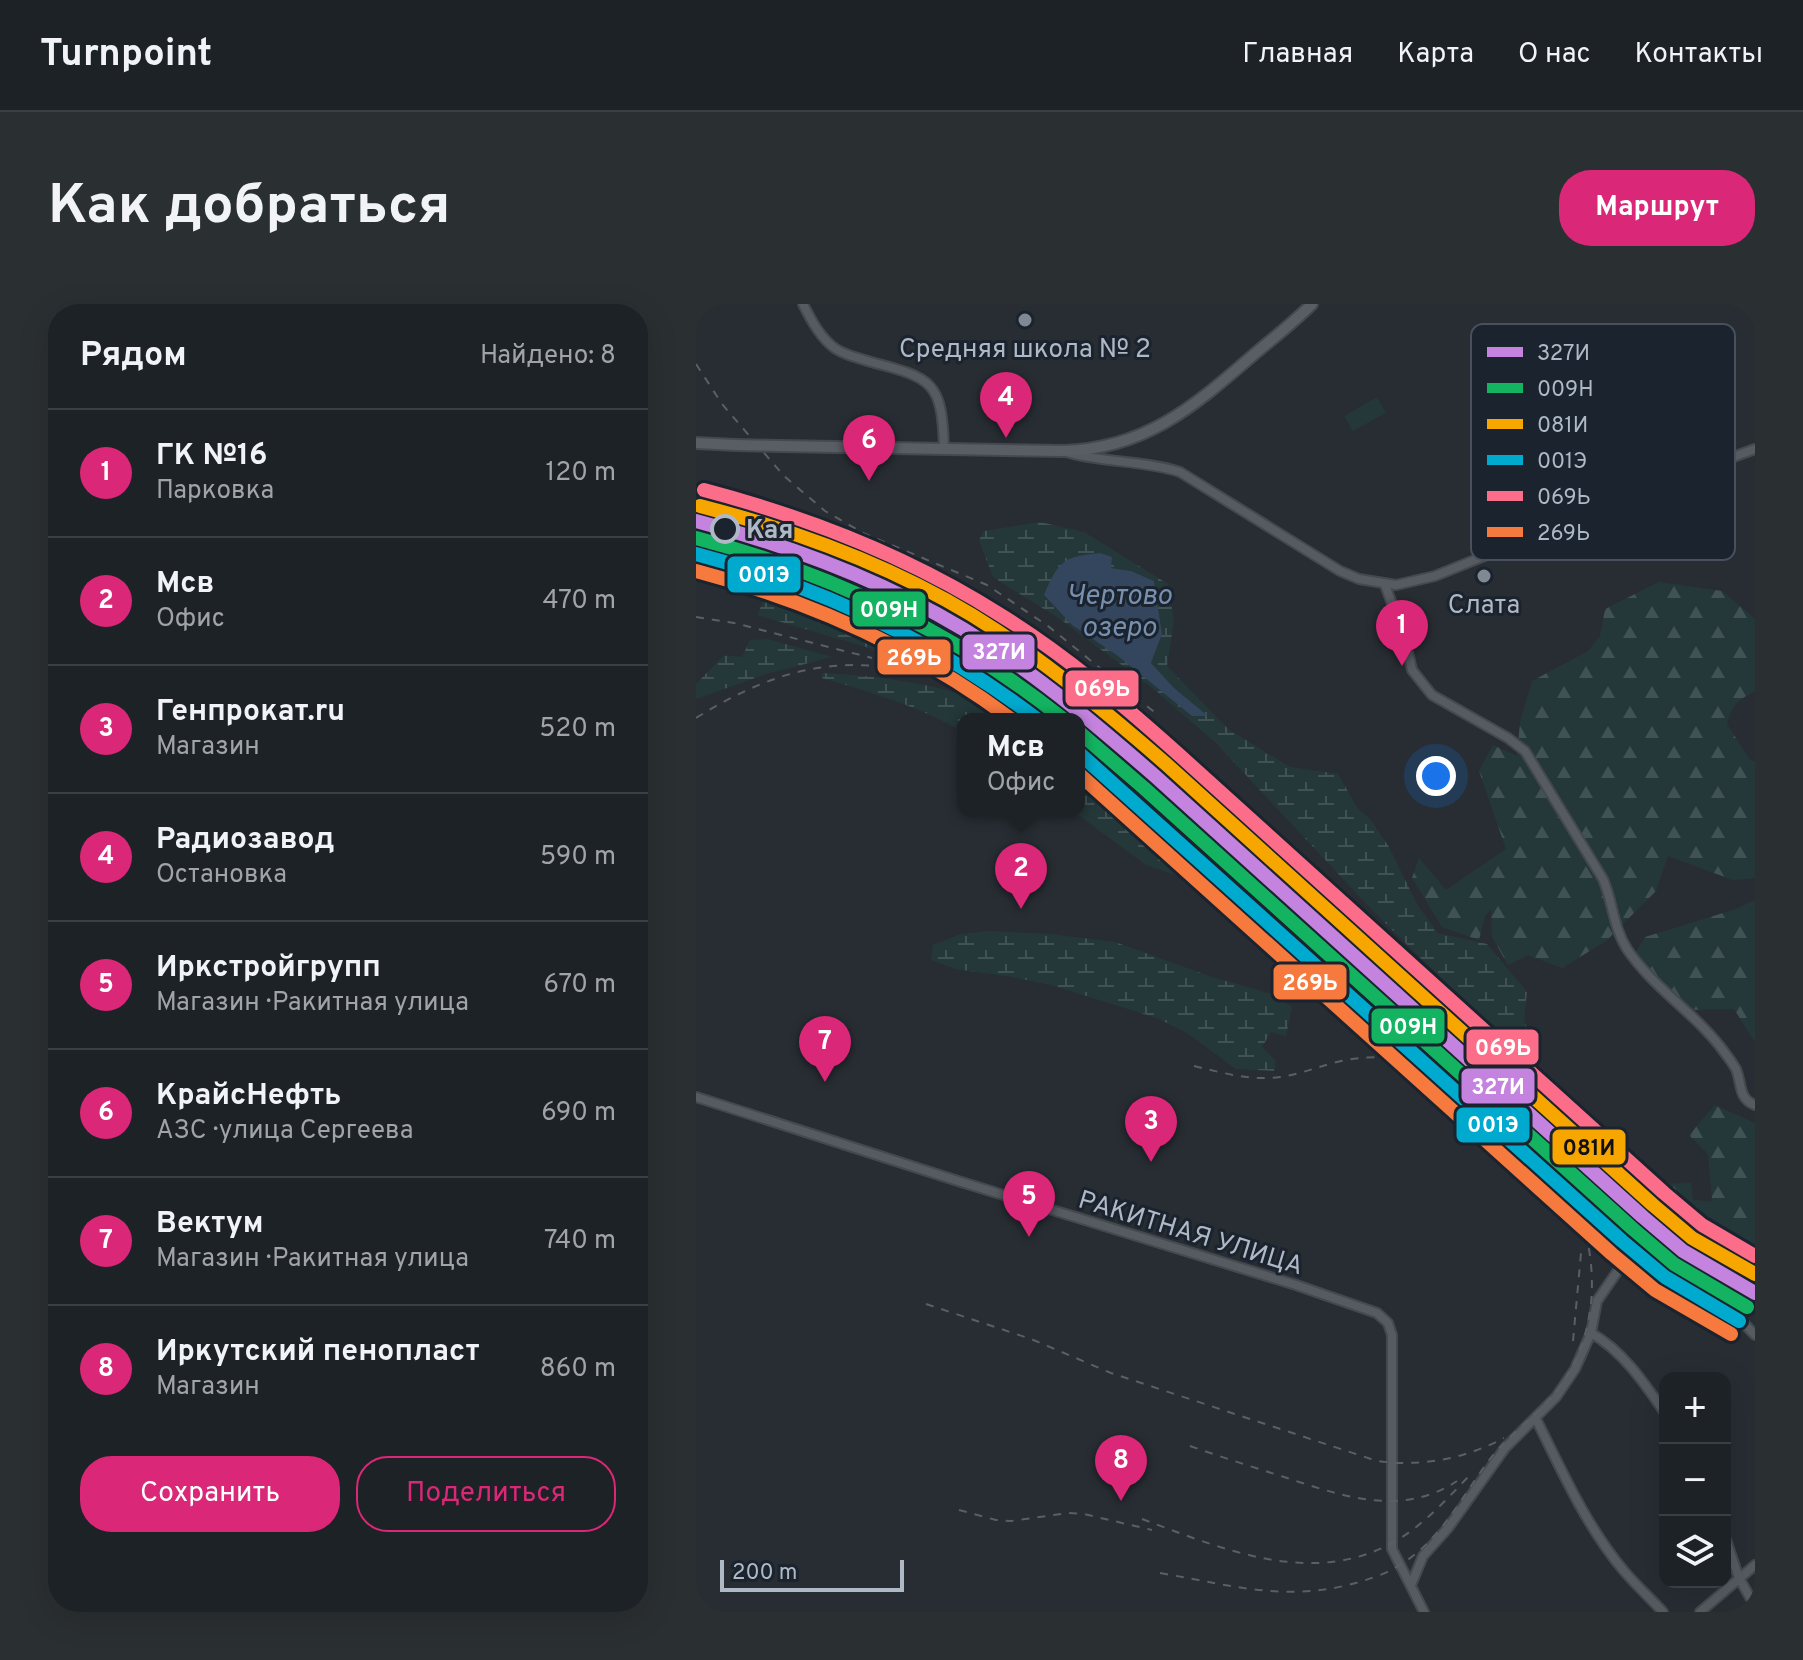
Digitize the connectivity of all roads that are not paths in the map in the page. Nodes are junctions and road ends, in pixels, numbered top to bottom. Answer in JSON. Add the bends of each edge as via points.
{"nodes":[{"id":1,"x":803,"y":304,"type":"edge"},
{"id":2,"x":1312,"y":306,"type":"edge"},
{"id":3,"x":696,"y":443,"type":"edge"},
{"id":4,"x":944,"y":448,"type":"junction"},
{"id":5,"x":1755,"y":449,"type":"edge"},
{"id":6,"x":1063,"y":451,"type":"junction"},
{"id":7,"x":1735,"y":456,"type":"edge"},
{"id":8,"x":1475,"y":560,"type":"edge"},
{"id":9,"x":1385,"y":585,"type":"junction"},
{"id":10,"x":696,"y":1097,"type":"edge"},
{"id":11,"x":1755,"y":1105,"type":"edge"},
{"id":12,"x":1591,"y":1333,"type":"junction"},
{"id":13,"x":1755,"y":1335,"type":"edge"},
{"id":14,"x":1659,"y":1404,"type":"edge"},
{"id":15,"x":1536,"y":1419,"type":"junction"},
{"id":16,"x":1731,"y":1555,"type":"edge"},
{"id":17,"x":1755,"y":1565,"type":"edge"},
{"id":18,"x":1739,"y":1578,"type":"junction"},
{"id":19,"x":1411,"y":1585,"type":"junction"},
{"id":20,"x":1755,"y":1606,"type":"edge"},
{"id":21,"x":1424,"y":1612,"type":"edge"},
{"id":22,"x":1663,"y":1612,"type":"edge"},
{"id":23,"x":1700,"y":1612,"type":"edge"}],
"edges":[{"from":1,"to":4,"type":"street","via":[[839,351],[927,382],[943,417]]},
{"from":2,"to":6,"type":"main road","via":[[1161,426],[1104,448]]},
{"from":3,"to":4,"type":"main road","bridge":true},
{"from":4,"to":6,"type":"main road"},
{"from":5,"to":7,"type":"street"},
{"from":6,"to":9,"type":"street","via":[[1180,472],[1340,571]]},
{"from":8,"to":9,"type":"street","via":[[1412,583]]},
{"from":9,"to":11,"type":"street","via":[[1412,670],[1432,695],[1525,751],[1603,879],[1627,948],[1724,1051],[1736,1069],[1742,1095]]},
{"from":10,"to":19,"type":"street","name":"РАКИТНАЯ УЛИЦА","via":[[1377,1313],[1392,1335],[1392,1549]]},
{"from":12,"to":13,"type":"street","via":[[1597,1301],[1619,1269],[1642,1259],[1710,1288]]},
{"from":12,"to":14,"type":"street","via":[[1643,1381]]},
{"from":12,"to":15,"type":"street","via":[[1575,1369]]},
{"from":15,"to":19,"type":"street","via":[[1505,1448],[1423,1556]]},
{"from":15,"to":22,"type":"street","via":[[1600,1538]]},
{"from":16,"to":18,"type":"street"},
{"from":17,"to":18,"type":"street"},
{"from":18,"to":20,"type":"street"},
{"from":18,"to":23,"type":"street"},
{"from":19,"to":21,"type":"street","name":"РАКИТНАЯ УЛИЦА"}]}
